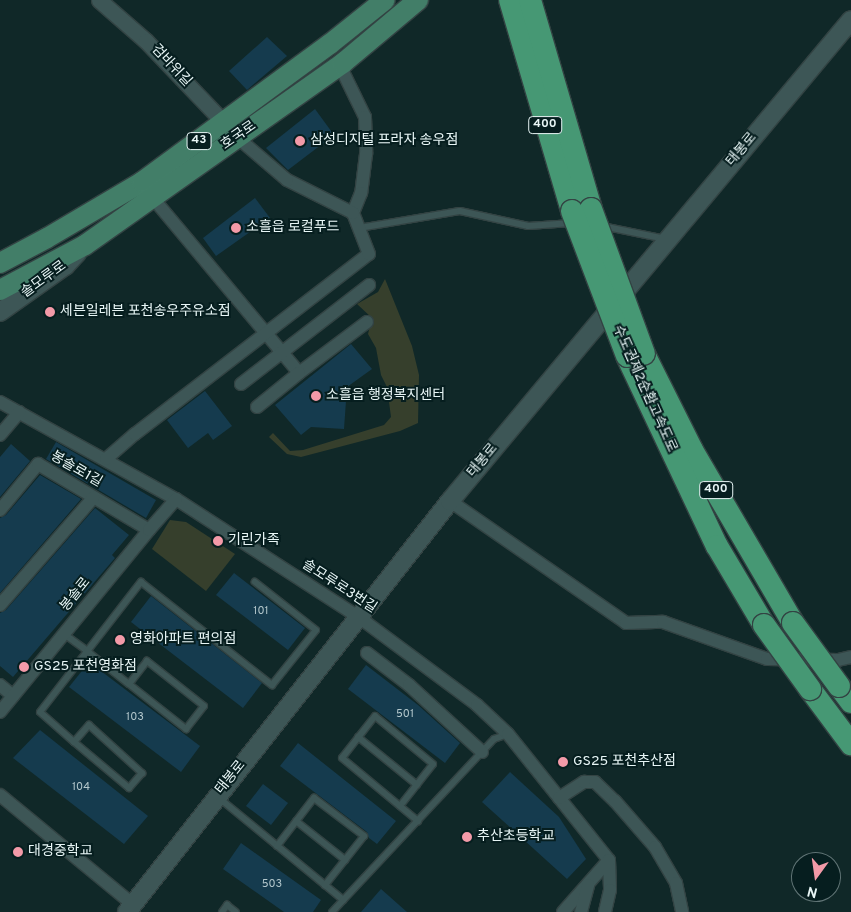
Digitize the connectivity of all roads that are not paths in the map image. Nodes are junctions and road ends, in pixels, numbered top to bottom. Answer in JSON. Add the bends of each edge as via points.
{"nodes":[{"id":1,"x":98,"y":0,"type":"edge"},
{"id":2,"x":385,"y":0,"type":"edge"},
{"id":3,"x":418,"y":0,"type":"edge"},
{"id":4,"x":510,"y":0,"type":"edge"},
{"id":5,"x":530,"y":0,"type":"edge"},
{"id":6,"x":851,"y":20,"type":"edge"},
{"id":7,"x":530,"y":38,"type":"junction"},
{"id":8,"x":343,"y":63,"type":"junction"},
{"id":9,"x":224,"y":122,"type":"junction"},
{"id":10,"x":238,"y":138,"type":"junction"},
{"id":11,"x":152,"y":196,"type":"junction"},
{"id":12,"x":353,"y":213,"type":"junction"},
{"id":13,"x":584,"y":217,"type":"junction"},
{"id":14,"x":359,"y":228,"type":"junction"},
{"id":15,"x":668,"y":239,"type":"junction"},
{"id":16,"x":84,"y":245,"type":"junction"},
{"id":17,"x":0,"y":263,"type":"edge"},
{"id":18,"x":369,"y":285,"type":"dead end"},
{"id":19,"x":0,"y":290,"type":"edge"},
{"id":20,"x":0,"y":312,"type":"edge"},
{"id":21,"x":367,"y":322,"type":"dead end"},
{"id":22,"x":266,"y":332,"type":"junction"},
{"id":23,"x":282,"y":351,"type":"junction"},
{"id":24,"x":635,"y":355,"type":"junction"},
{"id":25,"x":299,"y":373,"type":"junction"},
{"id":26,"x":241,"y":384,"type":"dead end"},
{"id":27,"x":0,"y":402,"type":"edge"},
{"id":28,"x":257,"y":407,"type":"dead end"},
{"id":29,"x":19,"y":412,"type":"junction"},
{"id":30,"x":0,"y":435,"type":"edge"},
{"id":31,"x":106,"y":459,"type":"junction"},
{"id":32,"x":93,"y":498,"type":"junction"},
{"id":33,"x":176,"y":499,"type":"junction"},
{"id":34,"x":450,"y":501,"type":"junction"},
{"id":35,"x":0,"y":510,"type":"edge"},
{"id":36,"x":149,"y":530,"type":"junction"},
{"id":37,"x":255,"y":582,"type":"dead end"},
{"id":38,"x":0,"y":605,"type":"edge"},
{"id":39,"x":360,"y":618,"type":"junction"},
{"id":40,"x":64,"y":634,"type":"junction"},
{"id":41,"x":87,"y":651,"type":"junction"},
{"id":42,"x":367,"y":653,"type":"dead end"},
{"id":43,"x":851,"y":657,"type":"edge"},
{"id":44,"x":129,"y":684,"type":"junction"},
{"id":45,"x":0,"y":685,"type":"edge"},
{"id":46,"x":845,"y":694,"type":"edge"},
{"id":47,"x":13,"y":696,"type":"junction"},
{"id":48,"x":0,"y":712,"type":"edge"},
{"id":49,"x":508,"y":734,"type":"junction"},
{"id":50,"x":358,"y":737,"type":"junction"},
{"id":51,"x":74,"y":742,"type":"junction"},
{"id":52,"x":851,"y":744,"type":"edge"},
{"id":53,"x":482,"y":752,"type":"junction"},
{"id":54,"x":417,"y":785,"type":"junction"},
{"id":55,"x":0,"y":795,"type":"edge"},
{"id":56,"x":217,"y":796,"type":"junction"},
{"id":57,"x":559,"y":798,"type":"junction"},
{"id":58,"x":400,"y":806,"type":"junction"},
{"id":59,"x":296,"y":821,"type":"junction"},
{"id":60,"x":418,"y":821,"type":"junction"},
{"id":61,"x":277,"y":846,"type":"junction"},
{"id":62,"x":345,"y":860,"type":"junction"},
{"id":63,"x":609,"y":860,"type":"junction"},
{"id":64,"x":589,"y":883,"type":"junction"},
{"id":65,"x":325,"y":885,"type":"junction"},
{"id":66,"x":344,"y":900,"type":"junction"},
{"id":67,"x":129,"y":908,"type":"edge"},
{"id":68,"x":222,"y":912,"type":"edge"},
{"id":69,"x":236,"y":912,"type":"edge"},
{"id":70,"x":332,"y":912,"type":"edge"},
{"id":71,"x":563,"y":912,"type":"edge"},
{"id":72,"x":581,"y":912,"type":"edge"},
{"id":73,"x":605,"y":912,"type":"edge"},
{"id":74,"x":682,"y":912,"type":"edge"}],
"edges":[{"from":1,"to":9,"type":"street","name":"검바위길","via":[[146,41]]},
{"from":2,"to":9,"type":"main road","name":"호국로","number":"43"},
{"from":3,"to":8,"type":"main road","name":"호국로","number":"43"},
{"from":4,"to":7,"type":"highway","name":"수도권제2순환고속도로","number":"400"},
{"from":5,"to":7,"type":"highway","name":"수도권제2순환고속도로","number":"400"},
{"from":6,"to":15,"type":"main road","name":"태봉로"},
{"from":7,"to":13,"type":"highway","name":"수도권제2순환고속도로","number":"400"},
{"from":8,"to":10,"type":"main road","name":"호국로","number":"43"},
{"from":8,"to":12,"type":"street","via":[[344,74],[365,117],[366,154],[361,193]]},
{"from":9,"to":10,"type":"street","name":"검바위길"},
{"from":9,"to":17,"type":"main road","name":"호국로","number":"43","via":[[142,182]]},
{"from":10,"to":11,"type":"main road","name":"호국로","number":"43"},
{"from":10,"to":12,"type":"street","via":[[287,180]]},
{"from":11,"to":16,"type":"main road","name":"호국로","number":"43"},
{"from":11,"to":22,"type":"street"},
{"from":12,"to":14,"type":"street"},
{"from":13,"to":14,"type":"lane","via":[[528,226],[460,211]]},
{"from":13,"to":15,"type":"lane"},
{"from":13,"to":24,"type":"highway","name":"수도권제2순환고속도로","number":"400","bridge":true},
{"from":14,"to":22,"type":"street","via":[[369,254]]},
{"from":15,"to":34,"type":"main road","name":"태봉로"},
{"from":16,"to":19,"type":"main road","name":"호국로","number":"43"},
{"from":16,"to":20,"type":"main road","name":"솔모루로","via":[[65,266]]},
{"from":18,"to":23,"type":"street"},
{"from":21,"to":25,"type":"street"},
{"from":22,"to":23,"type":"street"},
{"from":22,"to":31,"type":"street"},
{"from":23,"to":25,"type":"street"},
{"from":23,"to":26,"type":"street"},
{"from":24,"to":46,"type":"highway","name":"수도권제2순환고속도로","number":"400","bridge":true,"via":[[793,623]]},
{"from":24,"to":52,"type":"highway","name":"수도권제2순환고속도로","number":"400","bridge":true,"via":[[717,546],[764,625]]},
{"from":25,"to":28,"type":"street"},
{"from":27,"to":29,"type":"street","name":"솔모루로3번길"},
{"from":29,"to":30,"type":"street"},
{"from":29,"to":31,"type":"street","name":"솔모루로3번길"},
{"from":31,"to":33,"type":"street","name":"솔모루로3번길"},
{"from":32,"to":35,"type":"street","name":"봉솔로1길","via":[[38,464]]},
{"from":32,"to":36,"type":"street","name":"봉솔로1길"},
{"from":32,"to":38,"type":"street"},
{"from":33,"to":36,"type":"street","name":"봉솔로"},
{"from":33,"to":39,"type":"street","name":"솔모루로3번길"},
{"from":34,"to":39,"type":"main road","name":"태봉로"},
{"from":34,"to":43,"type":"street","via":[[626,622],[663,622],[767,659],[838,660]]},
{"from":36,"to":40,"type":"street","name":"봉솔로"},
{"from":37,"to":41,"type":"lane","via":[[316,630],[272,685],[142,582]]},
{"from":39,"to":49,"type":"street","name":"솔모루로3번길","via":[[477,705]]},
{"from":39,"to":56,"type":"main road","name":"태봉로"},
{"from":40,"to":41,"type":"lane"},
{"from":40,"to":47,"type":"street","name":"봉솔로"},
{"from":41,"to":44,"type":"lane"},
{"from":41,"to":51,"type":"lane","via":[[40,712]]},
{"from":42,"to":53,"type":"street"},
{"from":44,"to":44,"type":"lane","via":[[186,729],[204,706],[147,661]]},
{"from":45,"to":47,"type":"street"},
{"from":47,"to":48,"type":"street","name":"봉솔로"},
{"from":49,"to":53,"type":"lane","via":[[494,739]]},
{"from":49,"to":57,"type":"street","name":"솔모루로3번길"},
{"from":50,"to":54,"type":"lane"},
{"from":50,"to":54,"type":"lane","via":[[375,716],[434,764]]},
{"from":50,"to":58,"type":"lane","via":[[342,758]]},
{"from":51,"to":51,"type":"lane","via":[[129,788],[142,773],[89,725]]},
{"from":53,"to":60,"type":"lane"},
{"from":54,"to":58,"type":"lane"},
{"from":55,"to":67,"type":"street"},
{"from":56,"to":61,"type":"lane"},
{"from":56,"to":67,"type":"main road","name":"태봉로"},
{"from":57,"to":63,"type":"street","name":"솔모루로3번길"},
{"from":57,"to":74,"type":"street","via":[[584,782],[595,782],[655,847],[676,883]]},
{"from":58,"to":60,"type":"lane"},
{"from":59,"to":61,"type":"lane"},
{"from":59,"to":62,"type":"lane"},
{"from":59,"to":62,"type":"lane","via":[[314,798],[364,836]]},
{"from":60,"to":66,"type":"lane"},
{"from":61,"to":65,"type":"lane"},
{"from":62,"to":65,"type":"lane"},
{"from":63,"to":64,"type":"street"},
{"from":63,"to":73,"type":"street","via":[[610,890]]},
{"from":64,"to":71,"type":"street"},
{"from":64,"to":72,"type":"street"},
{"from":65,"to":66,"type":"lane"},
{"from":66,"to":70,"type":"lane"},
{"from":68,"to":69,"type":"lane","via":[[228,905]]}]}
